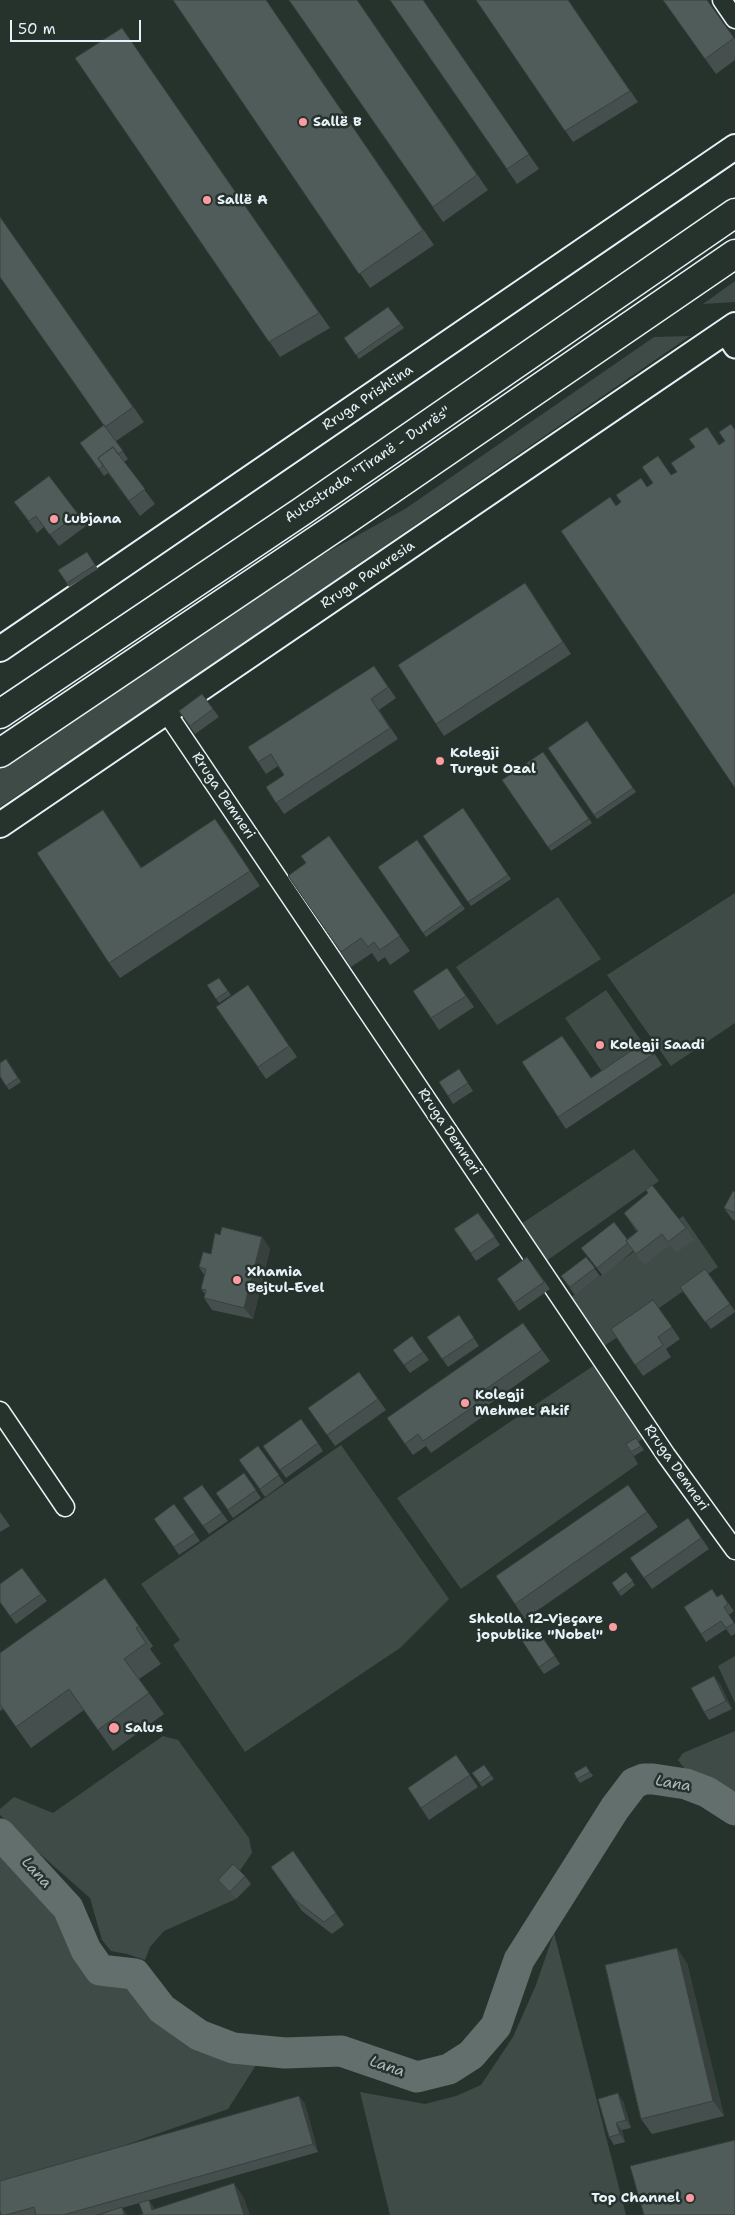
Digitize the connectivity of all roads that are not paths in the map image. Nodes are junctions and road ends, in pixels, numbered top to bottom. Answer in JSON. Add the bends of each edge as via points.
{"nodes":[{"id":1,"x":722,"y":0,"type":"edge"},
{"id":2,"x":735,"y":19,"type":"edge"},
{"id":3,"x":735,"y":147,"type":"edge"},
{"id":4,"x":735,"y":213,"type":"edge"},
{"id":5,"x":735,"y":254,"type":"edge"},
{"id":6,"x":732,"y":335,"type":"edge"},
{"id":7,"x":0,"y":649,"type":"edge"},
{"id":8,"x":166,"y":712,"type":"junction"},
{"id":9,"x":0,"y":714,"type":"edge"},
{"id":10,"x":0,"y":753,"type":"edge"},
{"id":11,"x":0,"y":825,"type":"edge"},
{"id":12,"x":0,"y":1411,"type":"edge"},
{"id":13,"x":65,"y":1507,"type":"dead end"},
{"id":14,"x":735,"y":1550,"type":"edge"}],
"edges":[{"from":1,"to":2,"type":"street"},
{"from":3,"to":7,"type":"main road","name":"Rruga Prishtina"},
{"from":4,"to":9,"type":"highway","name":"Autostrada \"Tiranë - Durrës\""},
{"from":5,"to":10,"type":"highway"},
{"from":6,"to":8,"type":"main road","name":"Rruga Pavaresia"},
{"from":8,"to":11,"type":"main road","name":"Rruga Pavaresia"},
{"from":8,"to":14,"type":"street","name":"Rruga Demneri","via":[[666,1455]]},
{"from":12,"to":13,"type":"street"}]}
